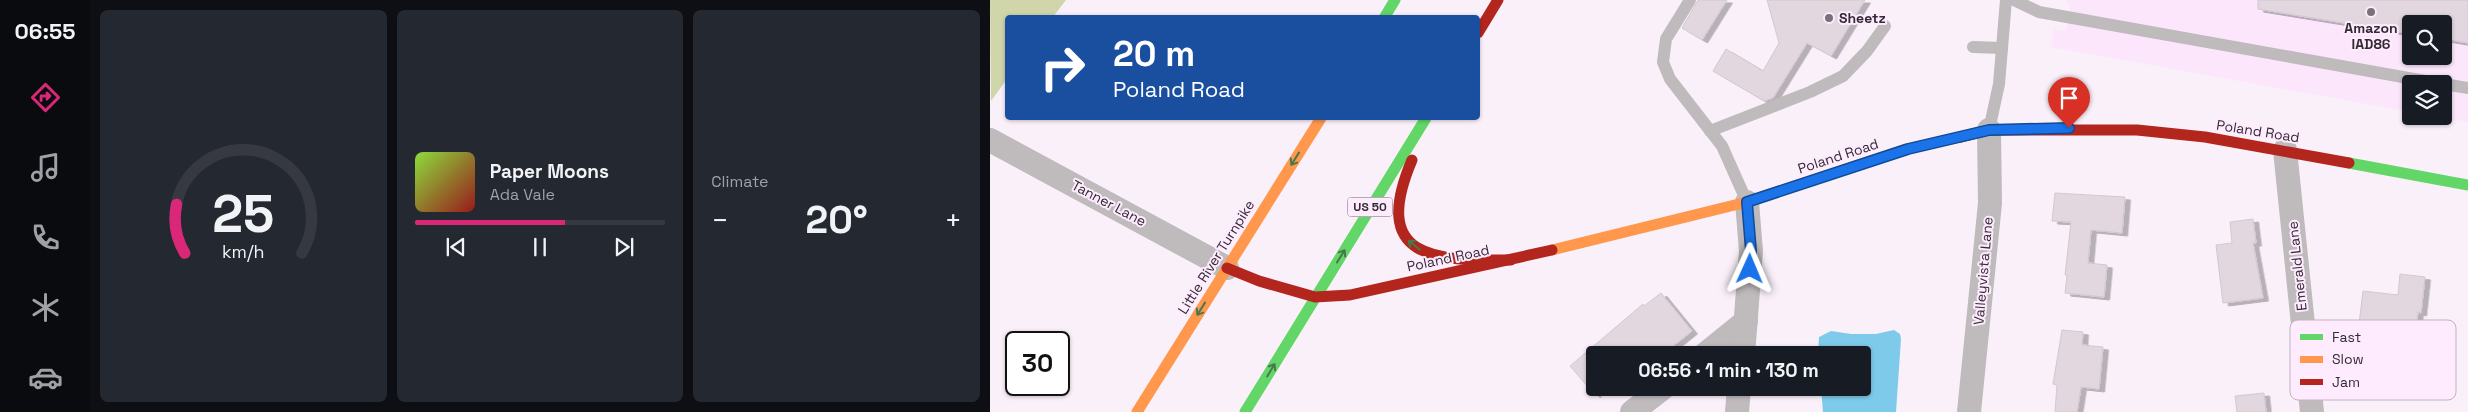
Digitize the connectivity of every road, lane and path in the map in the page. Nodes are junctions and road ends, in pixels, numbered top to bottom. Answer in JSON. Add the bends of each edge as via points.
{"nodes":[{"id":1,"x":1395,"y":0,"type":"edge"},
{"id":2,"x":1498,"y":0,"type":"edge"},
{"id":3,"x":1690,"y":0,"type":"edge"},
{"id":4,"x":2006,"y":0,"type":"edge"},
{"id":5,"x":2014,"y":0,"type":"edge"},
{"id":6,"x":1386,"y":15,"type":"edge"},
{"id":7,"x":1885,"y":26,"type":"dead end"},
{"id":8,"x":1480,"y":30,"type":"edge"},
{"id":9,"x":1973,"y":47,"type":"dead end"},
{"id":10,"x":2002,"y":48,"type":"junction"},
{"id":11,"x":2402,"y":77,"type":"edge"},
{"id":12,"x":2452,"y":85,"type":"edge"},
{"id":13,"x":2468,"y":88,"type":"edge"},
{"id":14,"x":1320,"y":120,"type":"edge"},
{"id":15,"x":1425,"y":120,"type":"edge"},
{"id":16,"x":1429,"y":120,"type":"edge"},
{"id":17,"x":1989,"y":130,"type":"junction"},
{"id":18,"x":1710,"y":131,"type":"junction"},
{"id":19,"x":990,"y":140,"type":"edge"},
{"id":20,"x":2285,"y":150,"type":"junction"},
{"id":21,"x":2468,"y":185,"type":"edge"},
{"id":22,"x":1747,"y":202,"type":"junction"},
{"id":23,"x":1511,"y":260,"type":"junction"},
{"id":24,"x":1227,"y":268,"type":"junction"},
{"id":25,"x":1315,"y":297,"type":"junction"},
{"id":26,"x":2303,"y":320,"type":"edge"},
{"id":27,"x":1746,"y":321,"type":"junction"},
{"id":28,"x":1715,"y":346,"type":"edge"},
{"id":29,"x":1744,"y":346,"type":"edge"},
{"id":30,"x":1653,"y":396,"type":"edge"},
{"id":31,"x":1739,"y":396,"type":"edge"},
{"id":32,"x":1137,"y":412,"type":"edge"},
{"id":33,"x":1245,"y":412,"type":"edge"},
{"id":34,"x":1632,"y":412,"type":"edge"},
{"id":35,"x":1737,"y":412,"type":"edge"},
{"id":36,"x":1969,"y":412,"type":"edge"}],
"edges":[{"from":1,"to":6,"type":"main road"},
{"from":2,"to":8,"type":"main road"},
{"from":3,"to":18,"type":"lane","via":[[1666,39],[1663,62],[1670,79]]},
{"from":4,"to":10,"type":"lane"},
{"from":5,"to":11,"type":"lane","via":[[2039,12]]},
{"from":7,"to":18,"type":"lane","via":[[1843,76]]},
{"from":9,"to":10,"type":"lane"},
{"from":10,"to":17,"type":"lane","via":[[1999,84]]},
{"from":12,"to":13,"type":"lane"},
{"from":14,"to":24,"type":"main road","name":"Little River Turnpike","one_way":true},
{"from":25,"to":15,"type":"main road","number":"US 50","one_way":true},
{"from":23,"to":16,"type":"main road","one_way":true,"via":[[1436,257],[1407,240],[1399,216],[1402,187]]},
{"from":17,"to":20,"type":"main road","name":"Poland Road","via":[[2137,130]]},
{"from":17,"to":22,"type":"main road","name":"Poland Road","via":[[1908,149]]},
{"from":17,"to":36,"type":"street","name":"Valleyvista Lane","via":[[1990,204]]},
{"from":18,"to":22,"type":"lane","via":[[1734,171]]},
{"from":19,"to":24,"type":"street","name":"Tanner Lane"},
{"from":20,"to":21,"type":"main road","name":"Poland Road"},
{"from":20,"to":26,"type":"street","name":"Emerald Lane"},
{"from":22,"to":23,"type":"main road","name":"Poland Road"},
{"from":22,"to":27,"type":"street","via":[[1751,251]]},
{"from":23,"to":25,"type":"main road","name":"Poland Road","via":[[1350,294]]},
{"from":24,"to":25,"type":"main road","name":"Poland Road"},
{"from":24,"to":32,"type":"main road","name":"Little River Turnpike","one_way":true},
{"from":33,"to":25,"type":"main road","number":"US 50","one_way":true},
{"from":27,"to":28,"type":"street"},
{"from":27,"to":29,"type":"street"},
{"from":30,"to":34,"type":"street"},
{"from":31,"to":35,"type":"street"}]}
